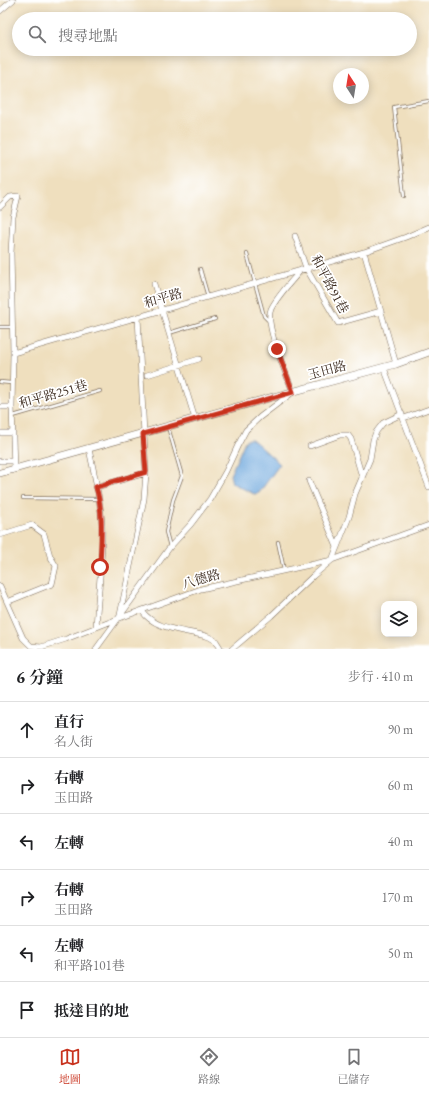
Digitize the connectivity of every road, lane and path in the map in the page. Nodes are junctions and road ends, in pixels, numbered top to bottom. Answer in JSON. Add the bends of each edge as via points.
{"nodes":[{"id":1,"x":13,"y":0,"type":"edge"},
{"id":2,"x":0,"y":11,"type":"edge"},
{"id":3,"x":429,"y":101,"type":"edge"},
{"id":4,"x":404,"y":196,"type":"dead end"},
{"id":5,"x":0,"y":207,"type":"edge"},
{"id":6,"x":429,"y":227,"type":"edge"},
{"id":7,"x":295,"y":236,"type":"dead end"},
{"id":8,"x":364,"y":252,"type":"junction"},
{"id":9,"x":246,"y":254,"type":"dead end"},
{"id":10,"x":200,"y":268,"type":"dead end"},
{"id":11,"x":303,"y":269,"type":"junction"},
{"id":12,"x":255,"y":283,"type":"junction"},
{"id":13,"x":154,"y":284,"type":"dead end"},
{"id":14,"x":208,"y":296,"type":"junction"},
{"id":15,"x":163,"y":310,"type":"junction"},
{"id":16,"x":381,"y":310,"type":"junction"},
{"id":17,"x":138,"y":317,"type":"junction"},
{"id":18,"x":215,"y":319,"type":"dead end"},
{"id":19,"x":270,"y":321,"type":"junction"},
{"id":20,"x":0,"y":327,"type":"edge"},
{"id":21,"x":12,"y":327,"type":"junction"},
{"id":22,"x":169,"y":333,"type":"junction"},
{"id":23,"x":429,"y":352,"type":"edge"},
{"id":24,"x":13,"y":353,"type":"junction"},
{"id":25,"x":199,"y":359,"type":"dead end"},
{"id":26,"x":396,"y":364,"type":"junction"},
{"id":27,"x":178,"y":365,"type":"junction"},
{"id":28,"x":384,"y":368,"type":"junction"},
{"id":29,"x":147,"y":375,"type":"dead end"},
{"id":30,"x":0,"y":382,"type":"edge"},
{"id":31,"x":12,"y":383,"type":"junction"},
{"id":32,"x":100,"y":390,"type":"dead end"},
{"id":33,"x":293,"y":392,"type":"junction"},
{"id":34,"x":0,"y":407,"type":"edge"},
{"id":35,"x":12,"y":407,"type":"junction"},
{"id":36,"x":429,"y":409,"type":"edge"},
{"id":37,"x":12,"y":416,"type":"junction"},
{"id":38,"x":403,"y":416,"type":"junction"},
{"id":39,"x":195,"y":419,"type":"junction"},
{"id":40,"x":168,"y":427,"type":"junction"},
{"id":41,"x":0,"y":433,"type":"edge"},
{"id":42,"x":13,"y":433,"type":"junction"},
{"id":43,"x":143,"y":434,"type":"junction"},
{"id":44,"x":310,"y":446,"type":"dead end"},
{"id":45,"x":89,"y":449,"type":"junction"},
{"id":46,"x":0,"y":461,"type":"edge"},
{"id":47,"x":13,"y":465,"type":"junction"},
{"id":48,"x":146,"y":472,"type":"junction"},
{"id":49,"x":0,"y":473,"type":"edge"},
{"id":50,"x":362,"y":477,"type":"junction"},
{"id":51,"x":309,"y":481,"type":"dead end"},
{"id":52,"x":96,"y":487,"type":"junction"},
{"id":53,"x":429,"y":487,"type":"edge"},
{"id":54,"x":23,"y":498,"type":"dead end"},
{"id":55,"x":100,"y":500,"type":"junction"},
{"id":56,"x":429,"y":525,"type":"edge"},
{"id":57,"x":0,"y":535,"type":"edge"},
{"id":58,"x":278,"y":542,"type":"dead end"},
{"id":59,"x":170,"y":547,"type":"junction"},
{"id":60,"x":337,"y":547,"type":"junction"},
{"id":61,"x":332,"y":560,"type":"junction"},
{"id":62,"x":284,"y":570,"type":"junction"},
{"id":63,"x":0,"y":586,"type":"edge"},
{"id":64,"x":7,"y":602,"type":"junction"},
{"id":65,"x":142,"y":611,"type":"junction"},
{"id":66,"x":120,"y":618,"type":"junction"},
{"id":67,"x":96,"y":627,"type":"junction"},
{"id":68,"x":97,"y":649,"type":"edge"},
{"id":69,"x":221,"y":649,"type":"edge"},
{"id":70,"x":232,"y":649,"type":"edge"}],
"edges":[{"from":1,"to":2,"type":"street"},
{"from":3,"to":4,"type":"lane","via":[[394,107]]},
{"from":5,"to":21,"type":"street","via":[[10,197],[18,196],[12,217]]},
{"from":6,"to":8,"type":"street","name":"和平路"},
{"from":7,"to":11,"type":"street","name":"和平路91巷"},
{"from":8,"to":11,"type":"street","name":"和平路"},
{"from":8,"to":16,"type":"street"},
{"from":9,"to":12,"type":"lane"},
{"from":10,"to":14,"type":"lane"},
{"from":11,"to":12,"type":"street","name":"和平路"},
{"from":11,"to":16,"type":"street","name":"和平路91巷","via":[[338,323]]},
{"from":11,"to":19,"type":"street","via":[[275,302],[270,311]]},
{"from":12,"to":14,"type":"street","name":"和平路"},
{"from":12,"to":19,"type":"lane","via":[[264,316]]},
{"from":13,"to":15,"type":"street"},
{"from":14,"to":15,"type":"street","name":"和平路"},
{"from":15,"to":17,"type":"street","name":"和平路"},
{"from":15,"to":22,"type":"street"},
{"from":16,"to":26,"type":"street"},
{"from":17,"to":24,"type":"street","name":"和平路"},
{"from":17,"to":43,"type":"street"},
{"from":18,"to":22,"type":"lane"},
{"from":19,"to":33,"type":"street","via":[[272,334]]},
{"from":20,"to":21,"type":"lane"},
{"from":21,"to":24,"type":"street"},
{"from":22,"to":27,"type":"street"},
{"from":23,"to":26,"type":"street","name":"玉田路"},
{"from":24,"to":31,"type":"street"},
{"from":25,"to":27,"type":"street"},
{"from":26,"to":28,"type":"street","name":"玉田路"},
{"from":27,"to":29,"type":"street"},
{"from":27,"to":39,"type":"street"},
{"from":28,"to":33,"type":"street","name":"玉田路"},
{"from":28,"to":38,"type":"street"},
{"from":30,"to":31,"type":"lane"},
{"from":31,"to":35,"type":"street"},
{"from":32,"to":37,"type":"lane","name":"和平路251巷"},
{"from":33,"to":39,"type":"street","name":"玉田路"},
{"from":33,"to":59,"type":"street","via":[[246,430],[210,499]]},
{"from":34,"to":35,"type":"street"},
{"from":35,"to":37,"type":"street"},
{"from":36,"to":38,"type":"street"},
{"from":37,"to":42,"type":"street"},
{"from":38,"to":50,"type":"street","via":[[383,424],[376,432],[370,459]]},
{"from":38,"to":53,"type":"street"},
{"from":39,"to":40,"type":"street","name":"玉田路"},
{"from":40,"to":43,"type":"street","name":"玉田路"},
{"from":40,"to":59,"type":"lane","via":[[182,476],[173,500],[166,532]]},
{"from":41,"to":42,"type":"street"},
{"from":42,"to":47,"type":"street"},
{"from":43,"to":45,"type":"street","name":"玉田路"},
{"from":43,"to":48,"type":"street"},
{"from":44,"to":50,"type":"street","via":[[340,435],[348,435]]},
{"from":45,"to":47,"type":"street","name":"玉田路"},
{"from":45,"to":52,"type":"street"},
{"from":46,"to":47,"type":"street"},
{"from":47,"to":49,"type":"street","name":"玉田路"},
{"from":48,"to":52,"type":"street"},
{"from":48,"to":66,"type":"street","via":[[144,498]]},
{"from":50,"to":60,"type":"street"},
{"from":51,"to":60,"type":"street"},
{"from":52,"to":55,"type":"street"},
{"from":54,"to":55,"type":"lane"},
{"from":55,"to":67,"type":"street","via":[[102,526]]},
{"from":56,"to":61,"type":"street","name":"八德路"},
{"from":57,"to":64,"type":"street","via":[[32,525],[44,534],[50,556],[56,566],[52,584]]},
{"from":58,"to":62,"type":"lane"},
{"from":59,"to":66,"type":"street"},
{"from":60,"to":61,"type":"street"},
{"from":61,"to":62,"type":"street","name":"八德路"},
{"from":61,"to":70,"type":"street"},
{"from":62,"to":65,"type":"street","name":"八德路","via":[[201,589]]},
{"from":63,"to":64,"type":"street","name":"八德路"},
{"from":64,"to":67,"type":"street","name":"八德路","via":[[24,638],[31,646],[41,647]]},
{"from":65,"to":66,"type":"street","name":"八德路"},
{"from":65,"to":69,"type":"street","via":[[159,624],[209,637],[216,641]]},
{"from":66,"to":67,"type":"street","name":"八德路"},
{"from":66,"to":68,"type":"street"}]}
